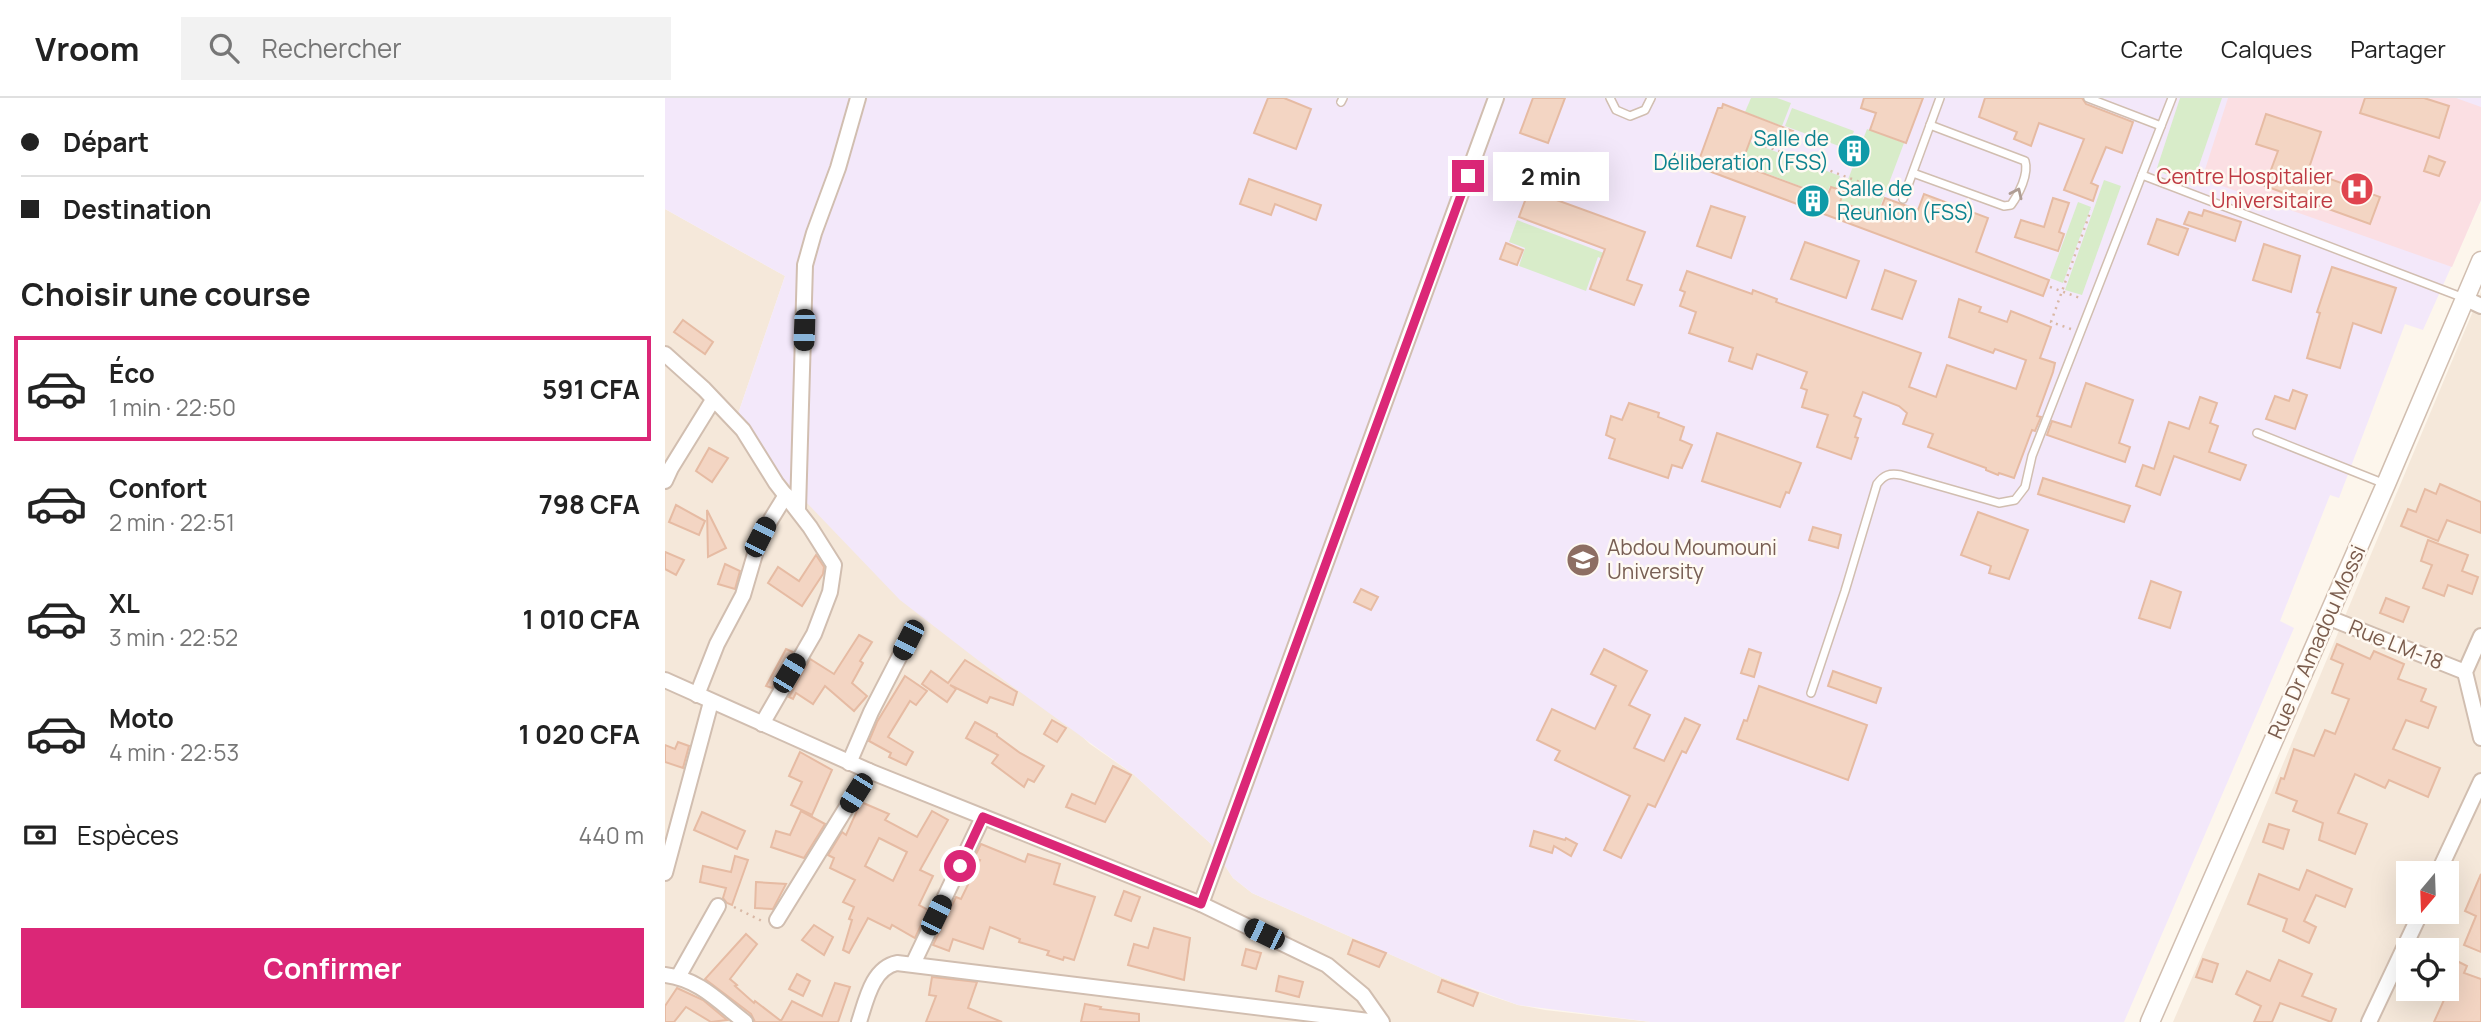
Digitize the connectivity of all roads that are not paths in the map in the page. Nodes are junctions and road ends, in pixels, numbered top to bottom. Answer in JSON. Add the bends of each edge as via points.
{"nodes":[{"id":1,"x":858,"y":98,"type":"edge"},
{"id":2,"x":1496,"y":98,"type":"edge"},
{"id":3,"x":1611,"y":98,"type":"edge"},
{"id":4,"x":1651,"y":98,"type":"edge"},
{"id":5,"x":1940,"y":98,"type":"edge"},
{"id":6,"x":2088,"y":98,"type":"edge"},
{"id":7,"x":2172,"y":98,"type":"edge"},
{"id":8,"x":1930,"y":125,"type":"junction"},
{"id":9,"x":2161,"y":125,"type":"junction"},
{"id":10,"x":1913,"y":173,"type":"junction"},
{"id":11,"x":2142,"y":175,"type":"junction"},
{"id":12,"x":1903,"y":199,"type":"road end"},
{"id":13,"x":2481,"y":261,"type":"edge"},
{"id":14,"x":2464,"y":298,"type":"junction"},
{"id":15,"x":2481,"y":306,"type":"edge"},
{"id":16,"x":665,"y":354,"type":"edge"},
{"id":17,"x":713,"y":400,"type":"junction"},
{"id":18,"x":2257,"y":433,"type":"dead end"},
{"id":19,"x":665,"y":481,"type":"edge"},
{"id":20,"x":2386,"y":484,"type":"junction"},
{"id":21,"x":786,"y":495,"type":"junction"},
{"id":22,"x":798,"y":510,"type":"junction"},
{"id":23,"x":2327,"y":617,"type":"junction"},
{"id":24,"x":2481,"y":636,"type":"edge"},
{"id":25,"x":908,"y":640,"type":"dead end"},
{"id":26,"x":2465,"y":672,"type":"junction"},
{"id":27,"x":665,"y":680,"type":"edge"},
{"id":28,"x":1811,"y":694,"type":"dead end"},
{"id":29,"x":697,"y":695,"type":"junction"},
{"id":30,"x":711,"y":702,"type":"junction"},
{"id":31,"x":762,"y":724,"type":"junction"},
{"id":32,"x":2481,"y":738,"type":"edge"},
{"id":33,"x":849,"y":762,"type":"junction"},
{"id":34,"x":869,"y":771,"type":"junction"},
{"id":35,"x":2481,"y":781,"type":"edge"},
{"id":36,"x":983,"y":817,"type":"junction"},
{"id":37,"x":2444,"y":861,"type":"edge"},
{"id":38,"x":665,"y":873,"type":"edge"},
{"id":39,"x":1201,"y":904,"type":"junction"},
{"id":40,"x":718,"y":906,"type":"road end"},
{"id":41,"x":777,"y":920,"type":"road end"},
{"id":42,"x":2415,"y":924,"type":"edge"},
{"id":43,"x":912,"y":964,"type":"junction"},
{"id":44,"x":671,"y":976,"type":"edge"},
{"id":45,"x":1341,"y":1020,"type":"edge"},
{"id":46,"x":745,"y":1022,"type":"edge"},
{"id":47,"x":859,"y":1022,"type":"edge"},
{"id":48,"x":1379,"y":1022,"type":"edge"},
{"id":49,"x":2150,"y":1022,"type":"edge"},
{"id":50,"x":2369,"y":1022,"type":"edge"}],
"edges":[{"from":1,"to":22,"type":"street","via":[[805,265]]},
{"from":2,"to":39,"type":"street"},
{"from":3,"to":4,"type":"lane","via":[[1616,110],[1630,116],[1645,110]]},
{"from":5,"to":8,"type":"lane"},
{"from":6,"to":9,"type":"lane"},
{"from":7,"to":9,"type":"lane"},
{"from":8,"to":10,"type":"lane"},
{"from":10,"to":8,"type":"lane","one_way":true,"via":[[2004,206],[2011,205],[2025,173],[2025,161]]},
{"from":9,"to":11,"type":"lane"},
{"from":10,"to":12,"type":"lane"},
{"from":11,"to":14,"type":"lane"},
{"from":11,"to":28,"type":"lane","via":[[2032,457],[2025,487],[2015,500],[1999,503],[1892,473],[1884,476],[1877,484]]},
{"from":13,"to":14,"type":"street","name":"Rue Dr Amadou Mossi"},
{"from":14,"to":15,"type":"street"},
{"from":14,"to":20,"type":"street","name":"Rue Dr Amadou Mossi"},
{"from":16,"to":17,"type":"street"},
{"from":17,"to":19,"type":"street"},
{"from":17,"to":21,"type":"street","via":[[743,430]]},
{"from":18,"to":20,"type":"lane"},
{"from":20,"to":23,"type":"street","name":"Rue Dr Amadou Mossi"},
{"from":21,"to":22,"type":"street"},
{"from":21,"to":29,"type":"street","via":[[760,537],[743,595]]},
{"from":22,"to":31,"type":"street","via":[[832,558],[835,571],[814,634]]},
{"from":23,"to":26,"type":"street","name":"Rue LM-18"},
{"from":23,"to":49,"type":"street","name":"Rue Dr Amadou Mossi"},
{"from":24,"to":26,"type":"street"},
{"from":25,"to":33,"type":"street"},
{"from":26,"to":32,"type":"street"},
{"from":27,"to":29,"type":"street"},
{"from":29,"to":30,"type":"street"},
{"from":30,"to":31,"type":"street"},
{"from":30,"to":38,"type":"street"},
{"from":31,"to":33,"type":"street"},
{"from":33,"to":34,"type":"street"},
{"from":34,"to":36,"type":"street"},
{"from":34,"to":41,"type":"street"},
{"from":35,"to":37,"type":"street"},
{"from":36,"to":39,"type":"street"},
{"from":36,"to":43,"type":"street"},
{"from":39,"to":48,"type":"street","via":[[1327,965],[1363,995]]},
{"from":40,"to":44,"type":"street"},
{"from":42,"to":50,"type":"street"},
{"from":43,"to":45,"type":"street"},
{"from":43,"to":47,"type":"street","via":[[892,963],[884,969],[871,987]]},
{"from":44,"to":46,"type":"street","via":[[703,988]]},
{"from":45,"to":48,"type":"street"}]}
